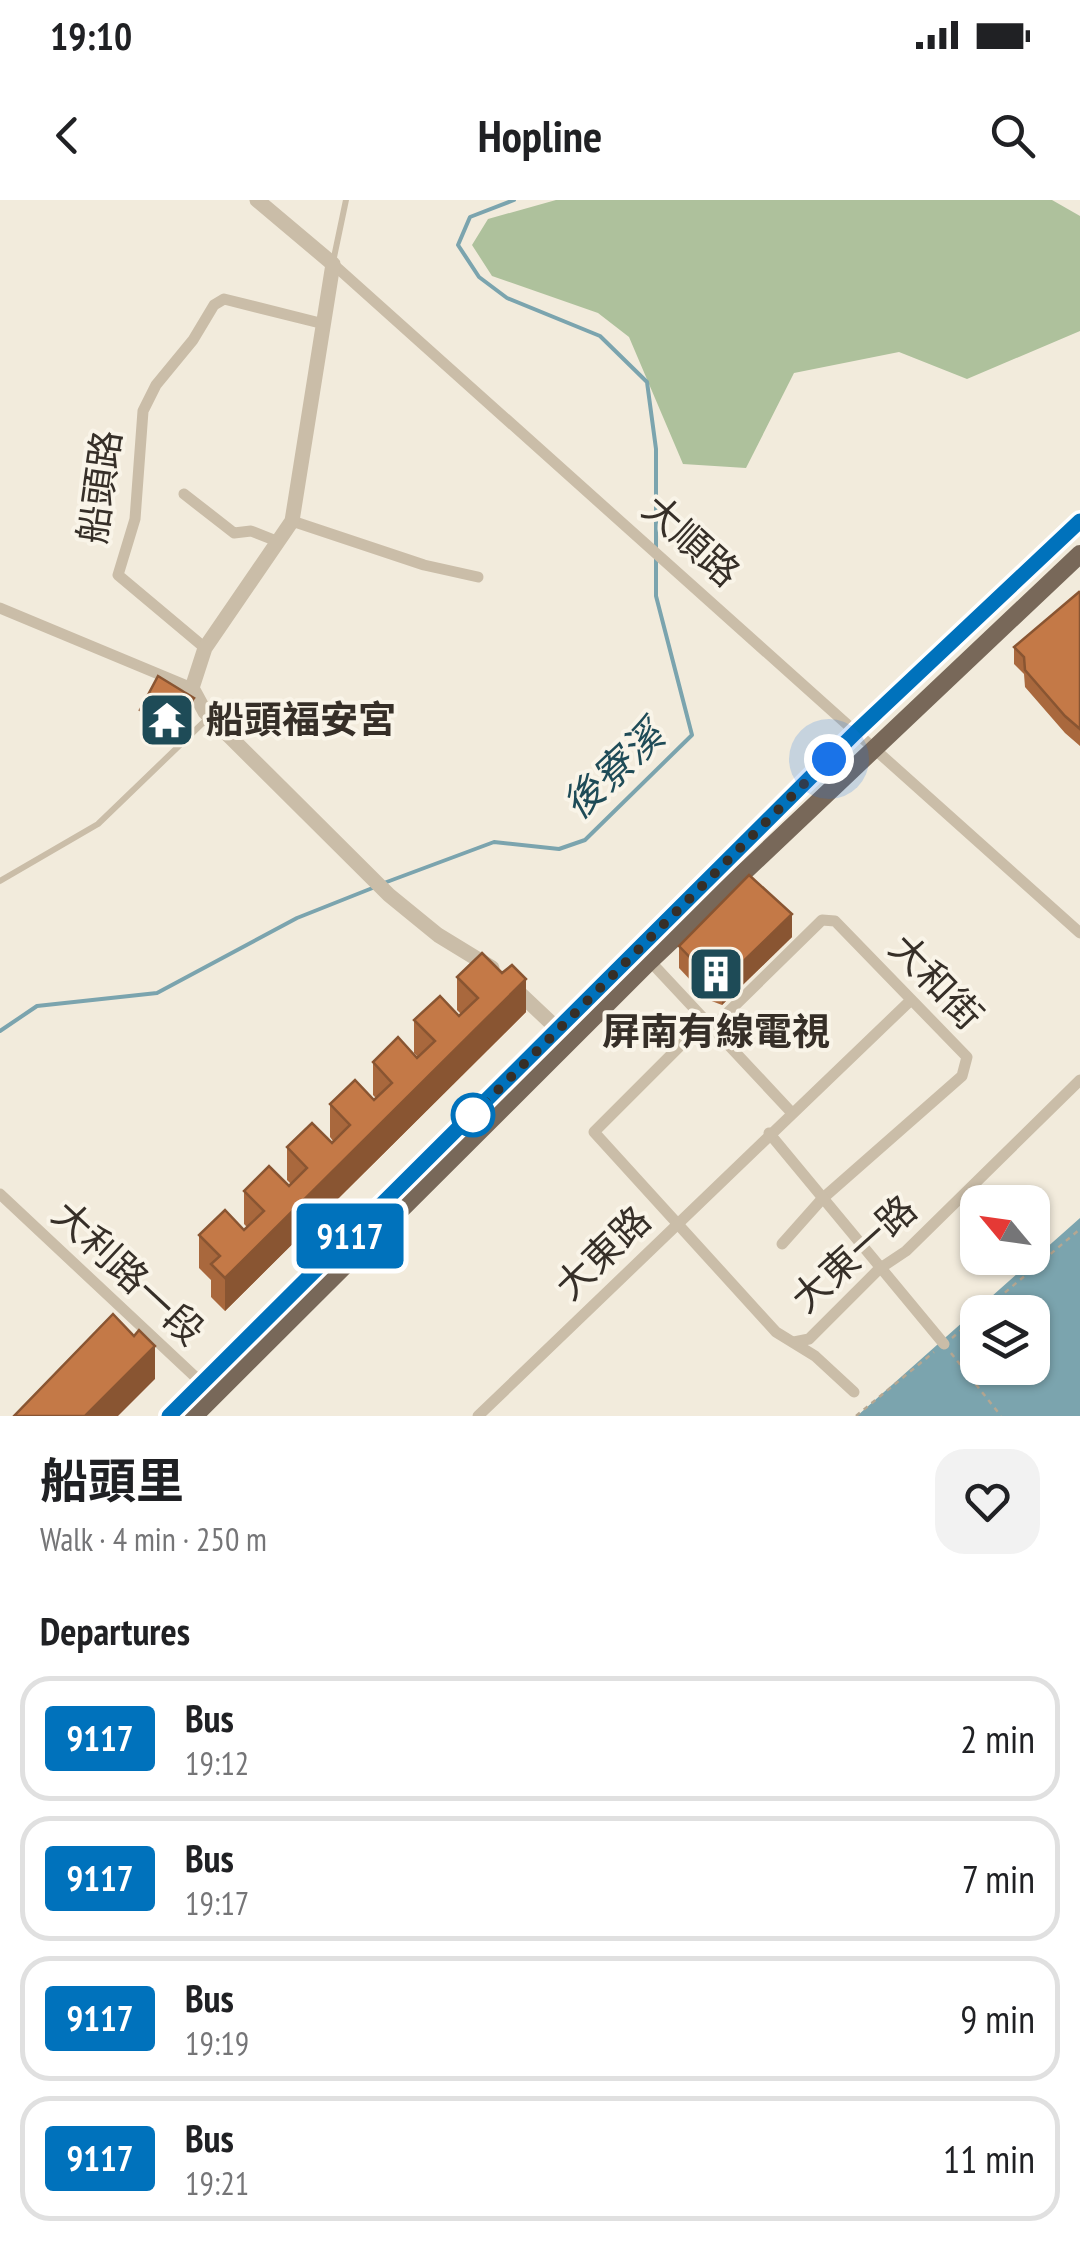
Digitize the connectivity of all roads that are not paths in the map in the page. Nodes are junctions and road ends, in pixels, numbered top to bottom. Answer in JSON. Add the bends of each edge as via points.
{"nodes":[{"id":1,"x":257,"y":200,"type":"edge"},
{"id":2,"x":346,"y":200,"type":"edge"},
{"id":3,"x":332,"y":264,"type":"junction"},
{"id":4,"x":320,"y":323,"type":"junction"},
{"id":5,"x":184,"y":494,"type":"dead end"},
{"id":6,"x":292,"y":520,"type":"junction"},
{"id":7,"x":1080,"y":521,"type":"edge"},
{"id":8,"x":279,"y":542,"type":"junction"},
{"id":9,"x":1080,"y":554,"type":"edge"},
{"id":10,"x":1028,"y":568,"type":"junction"},
{"id":11,"x":478,"y":577,"type":"dead end"},
{"id":12,"x":1046,"y":588,"type":"junction"},
{"id":13,"x":0,"y":608,"type":"edge"},
{"id":14,"x":205,"y":648,"type":"junction"},
{"id":15,"x":192,"y":688,"type":"junction"},
{"id":16,"x":210,"y":716,"type":"junction"},
{"id":17,"x":856,"y":732,"type":"junction"},
{"id":18,"x":876,"y":748,"type":"junction"},
{"id":19,"x":0,"y":881,"type":"edge"},
{"id":20,"x":1080,"y":932,"type":"edge"},
{"id":21,"x":644,"y":955,"type":"junction"},
{"id":22,"x":911,"y":1000,"type":"junction"},
{"id":23,"x":709,"y":1023,"type":"junction"},
{"id":24,"x":565,"y":1036,"type":"junction"},
{"id":25,"x":1080,"y":1080,"type":"edge"},
{"id":26,"x":792,"y":1113,"type":"junction"},
{"id":27,"x":769,"y":1132,"type":"junction"},
{"id":28,"x":0,"y":1194,"type":"edge"},
{"id":29,"x":822,"y":1199,"type":"junction"},
{"id":30,"x":676,"y":1223,"type":"junction"},
{"id":31,"x":782,"y":1244,"type":"dead end"},
{"id":32,"x":879,"y":1270,"type":"junction"},
{"id":33,"x":794,"y":1342,"type":"junction"},
{"id":34,"x":944,"y":1344,"type":"road end"},
{"id":35,"x":209,"y":1389,"type":"junction"},
{"id":36,"x":854,"y":1392,"type":"dead end"},
{"id":37,"x":169,"y":1416,"type":"edge"},
{"id":38,"x":194,"y":1416,"type":"edge"},
{"id":39,"x":478,"y":1416,"type":"edge"}],
"edges":[{"from":1,"to":3,"type":"street","name":"大順路"},
{"from":2,"to":3,"type":"lane"},
{"from":3,"to":4,"type":"street"},
{"from":3,"to":17,"type":"street","name":"大順路"},
{"from":4,"to":6,"type":"street"},
{"from":4,"to":14,"type":"street","name":"船頭路","via":[[224,299],[143,411],[135,520],[118,575]]},
{"from":5,"to":8,"type":"street","via":[[234,533],[251,531]]},
{"from":6,"to":8,"type":"street"},
{"from":6,"to":11,"type":"street"},
{"from":7,"to":10,"type":"main road"},
{"from":8,"to":14,"type":"street"},
{"from":9,"to":12,"type":"main road"},
{"from":10,"to":12,"type":"main road"},
{"from":10,"to":17,"type":"main road"},
{"from":12,"to":18,"type":"main road"},
{"from":13,"to":15,"type":"street"},
{"from":14,"to":15,"type":"street"},
{"from":15,"to":16,"type":"street"},
{"from":16,"to":19,"type":"lane","via":[[98,824]]},
{"from":16,"to":24,"type":"street","via":[[389,895],[438,935],[476,955]]},
{"from":17,"to":18,"type":"street","name":"大順路"},
{"from":17,"to":21,"type":"main road"},
{"from":18,"to":20,"type":"street","name":"大順路"},
{"from":18,"to":21,"type":"main road"},
{"from":21,"to":23,"type":"street"},
{"from":21,"to":24,"type":"main road"},
{"from":22,"to":23,"type":"street","name":"大和街","via":[[835,921],[822,920]]},
{"from":22,"to":26,"type":"street","name":"大東路"},
{"from":22,"to":29,"type":"street","name":"大和街","via":[[967,1057],[962,1076]]},
{"from":23,"to":26,"type":"street"},
{"from":23,"to":30,"type":"street","name":"大和街","via":[[594,1132]]},
{"from":24,"to":35,"type":"main road"},
{"from":25,"to":32,"type":"street","name":"大東一路"},
{"from":26,"to":27,"type":"street","name":"大東路"},
{"from":27,"to":29,"type":"street"},
{"from":27,"to":30,"type":"street","name":"大東路"},
{"from":28,"to":35,"type":"street","name":"大利路一段"},
{"from":29,"to":31,"type":"street"},
{"from":29,"to":32,"type":"street"},
{"from":30,"to":33,"type":"street","via":[[776,1332]]},
{"from":30,"to":39,"type":"street","name":"大東路"},
{"from":32,"to":33,"type":"street","name":"大東一路","via":[[809,1339]]},
{"from":32,"to":34,"type":"street"},
{"from":33,"to":36,"type":"street"},
{"from":35,"to":37,"type":"main road"},
{"from":35,"to":38,"type":"main road"}]}
